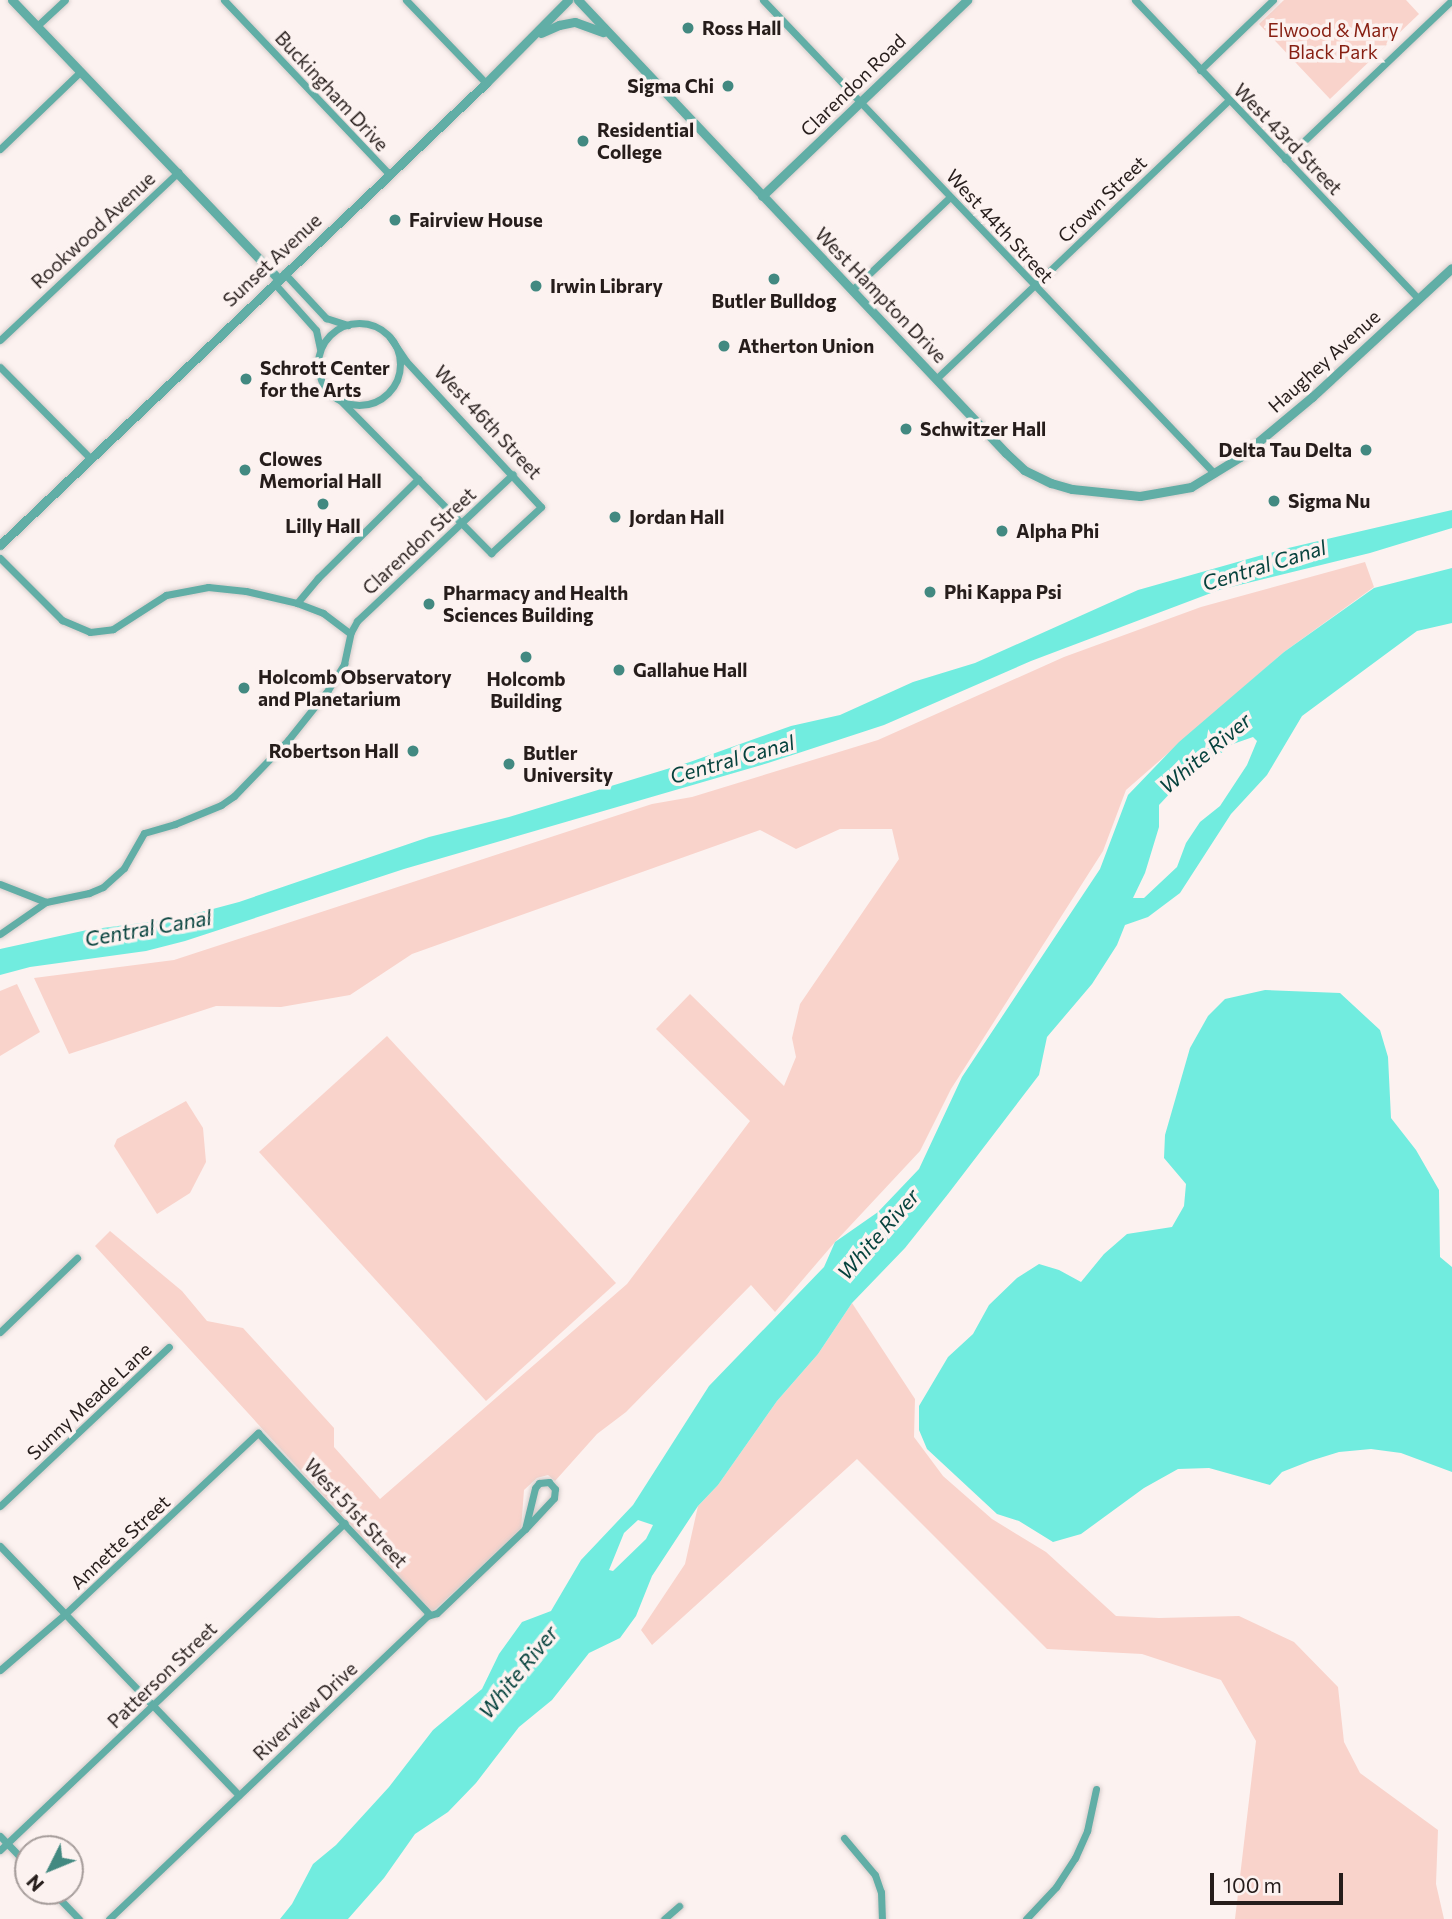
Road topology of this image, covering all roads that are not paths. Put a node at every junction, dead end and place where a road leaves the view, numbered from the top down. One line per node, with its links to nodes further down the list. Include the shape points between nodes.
1 (12, 0): 12 (street, West 46th Street)
2 (65, 0): 12 (street)
3 (224, 0): 23 (street, Buckingham Drive)
4 (406, 0): 17 (street)
5 (568, 0): 13 (street, Sunset Avenue)
6 (578, 0): 14 (street, West Hampton Drive)
7 (764, 0): 19 (street, West 44th Street)
8 (967, 0): 19 (street, Clarendon Road)
9 (1135, 0): 15 (street, West 43rd Street)
10 (1273, 0): 15 (street)
11 (1451, 0): 21 (street)
12 (37, 26): 16 (street, West 46th Street)
13 (536, 35): 14 (street, via 575,22); 17 (street, Sunset Avenue)
14 (612, 37): 24 (street, West Hampton Drive)
15 (1200, 70): 18 (street, West 43rd Street)
16 (80, 72): 20 (street); 22 (street, West 46th Street)
17 (486, 83): 23 (street, Sunset Avenue)
18 (1229, 100): 21 (street, West 43rd Street); 28 (street, Crown Street)
19 (860, 102): 24 (street, Clarendon Road); 25 (street, West 44th Street)
20 (0, 149)
21 (1285, 159): 30 (street, West 43rd Street)
22 (178, 172): 27 (street, West 46th Street); 33 (street, Rookwood Avenue)
23 (389, 174): 27 (street, Sunset Avenue)
24 (762, 196): 29 (street, West Hampton Drive)
25 (950, 197): 28 (street, West 44th Street); 29 (street)
26 (1452, 268): 30 (street, Haughey Avenue)
27 (279, 278): 31 (street, West 46th Street, via 326,318); 34 (street, West 46th Street, via 316,330); 38 (street, Sunset Avenue)
28 (1035, 286): 36 (street, Crown Street); 40 (street, West 44th Street)
29 (852, 290): 36 (street, West Hampton Drive)
30 (1419, 299): 40 (street, Haughey Avenue, via 1312,397)
31 (348, 325): 32 (street, West 46th Street, via 373,326); 34 (street, via 328,338)
32 (390, 337): 37 (street, via 400,359 396,383 388,393 366,404); 39 (street, West 46th Street, via 406,361)
33 (0, 340)
34 (320, 354): 37 (street, West 46th Street, via 323,381)
35 (0, 367): 38 (street)
36 (937, 378): 40 (street, West Hampton Drive, via 1018,465 1051,483 1140,496 1191,487)
37 (341, 401): 41 (street, West 46th Street)
38 (89, 457): 43 (street, Sunset Avenue)
39 (513, 474): 42 (street, Clarendon Street); 42 (street, West 46th Street, via 542,506 496,552 489,552)
40 (1213, 474)
41 (418, 480): 42 (street, West 46th Street); 45 (street)
42 (461, 522): 46 (street, Clarendon Street, via 359,619)
43 (0, 545)
44 (0, 558): 45 (street, via 62,620 90,632 113,629 151,603 187,589 225,587)
45 (297, 603): 46 (street, via 323,613)
46 (350, 634): 48 (street, via 345,660 328,690 231,799 145,833 124,868 103,887)
47 (0, 884): 48 (street)
48 (46, 902): 49 (street)
49 (0, 934)
50 (77, 1258): 51 (street)
51 (0, 1332)
52 (169, 1346): 54 (street, Sunny Meade Lane)
53 (258, 1433): 55 (street, West 51st Street); 58 (street, Annette Street)
54 (0, 1506)
55 (345, 1523): 59 (street, West 51st Street); 61 (street, Patterson Street)
56 (525, 1529): 56 (street, Riverview Drive, via 554,1498 555,1489 549,1482 540,1482 535,1488); 59 (street, Riverview Drive)
57 (0, 1546): 58 (street)
58 (65, 1614): 60 (street, Annette Street); 61 (street)
59 (430, 1615): 63 (street, Riverview Drive)
60 (0, 1670)
61 (153, 1705): 63 (street); 66 (street, Patterson Street)
62 (1096, 1789): 75 (street, via 1087,1831 1075,1858)
63 (239, 1795): 72 (street, Riverview Drive)
64 (0, 1836): 66 (street)
65 (844, 1838): 74 (street, via 875,1875 883,1900)
66 (7, 1843): 67 (street, Patterson Street); 68 (street)
67 (0, 1850)
68 (14, 1851)
69 (66, 1905): 71 (street)
70 (679, 1906): 73 (street)
71 (79, 1919)
72 (109, 1919)
73 (664, 1919)
74 (882, 1919)
75 (1026, 1919)

